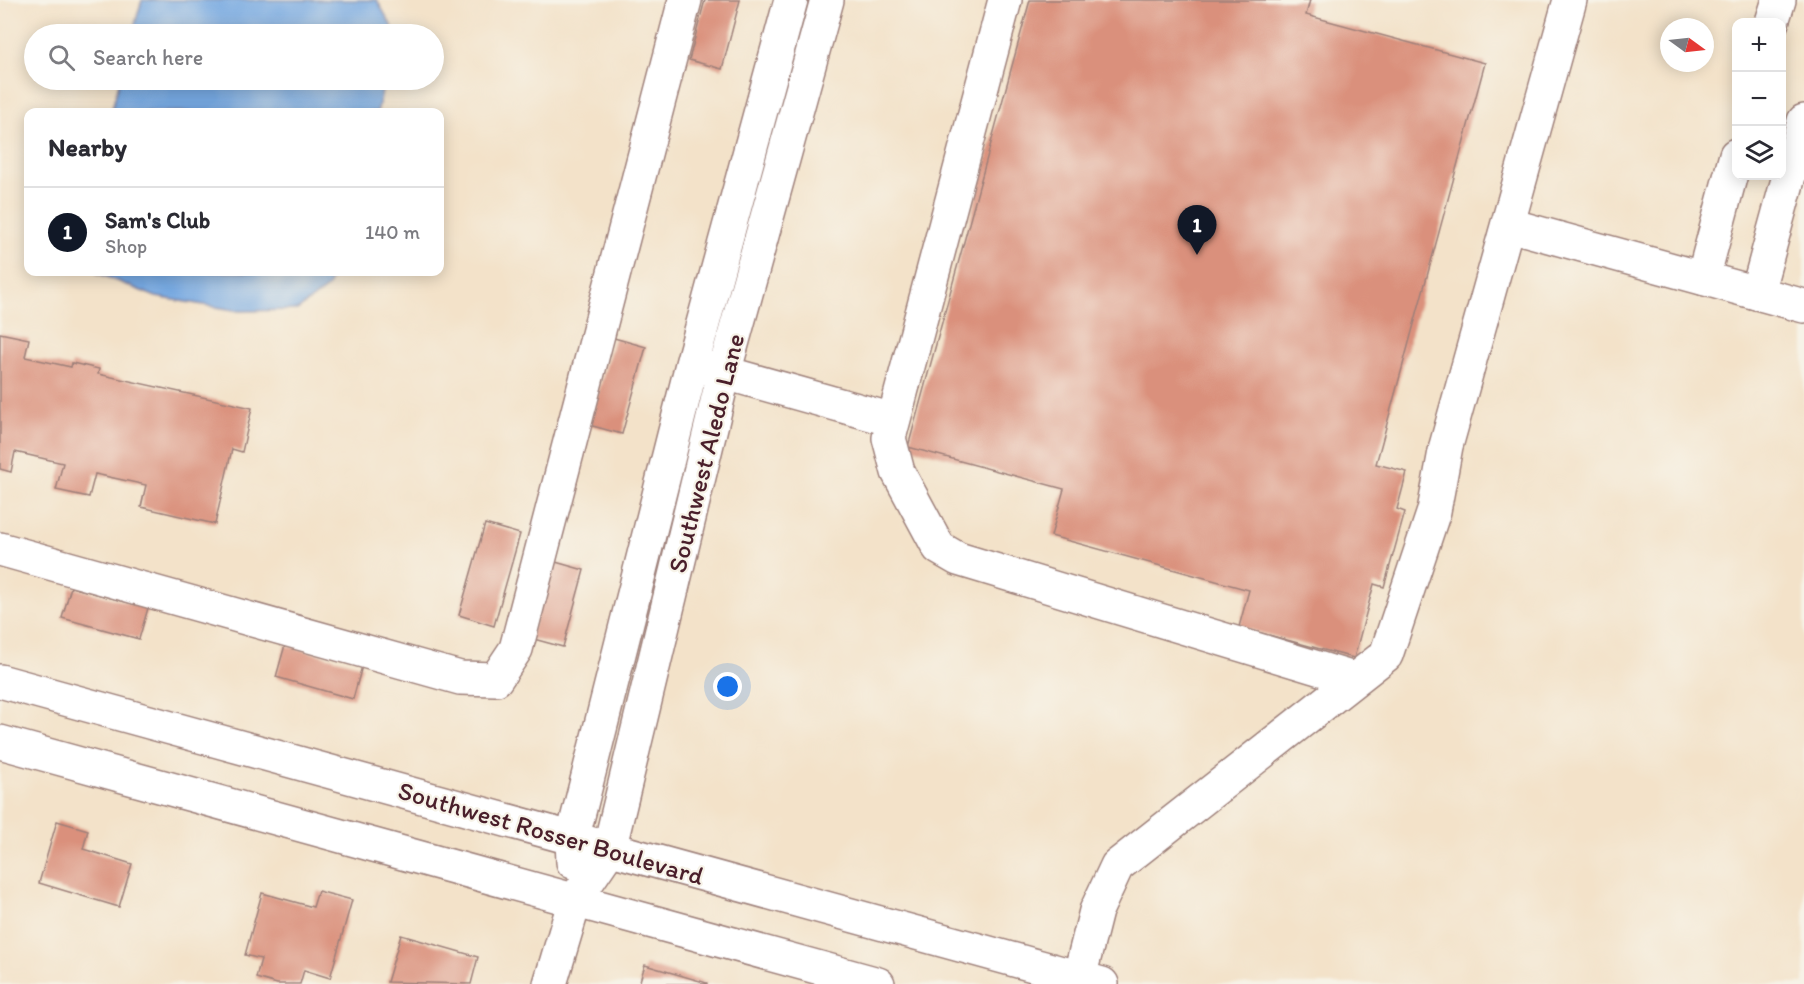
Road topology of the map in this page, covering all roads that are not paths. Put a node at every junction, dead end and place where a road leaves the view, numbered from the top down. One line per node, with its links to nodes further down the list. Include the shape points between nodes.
1 (685, 0): 17 (street, via 516,649 496,680 460,678)
2 (790, 0): 14 (street, Southwest Aledo Lane)
3 (827, 0): 15 (street, Southwest Aledo Lane)
4 (1005, 0): 16 (street)
5 (1570, 0): 10 (street)
6 (1779, 0): 7 (street)
7 (1773, 18)
8 (1804, 121): 12 (street)
9 (1732, 173): 11 (street)
10 (1509, 225): 11 (street); 18 (street, via 1446,446 1434,511 1386,655)
11 (1703, 278): 12 (street)
12 (1757, 293): 13 (street)
13 (1804, 306)
14 (692, 364): 15 (street); 21 (street, Southwest Aledo Lane)
15 (724, 373): 16 (street); 22 (street, Southwest Aledo Lane)
16 (893, 420): 18 (street, via 889,438 897,472 939,548 958,559)
17 (0, 549)
18 (1354, 679): 24 (street, via 1117,866 1096,910)
19 (0, 681): 21 (street, Southwest Rosser Boulevard)
20 (0, 741): 23 (street)
21 (572, 840): 22 (street, Southwest Rosser Boulevard); 23 (street, Southwest Aledo Lane)
22 (609, 850): 23 (street, Southwest Aledo Lane); 24 (street, Southwest Rosser Boulevard)
23 (575, 900): 25 (street, Southwest Aledo Lane); 26 (street)
24 (1091, 981)
25 (550, 984)
26 (878, 984)

